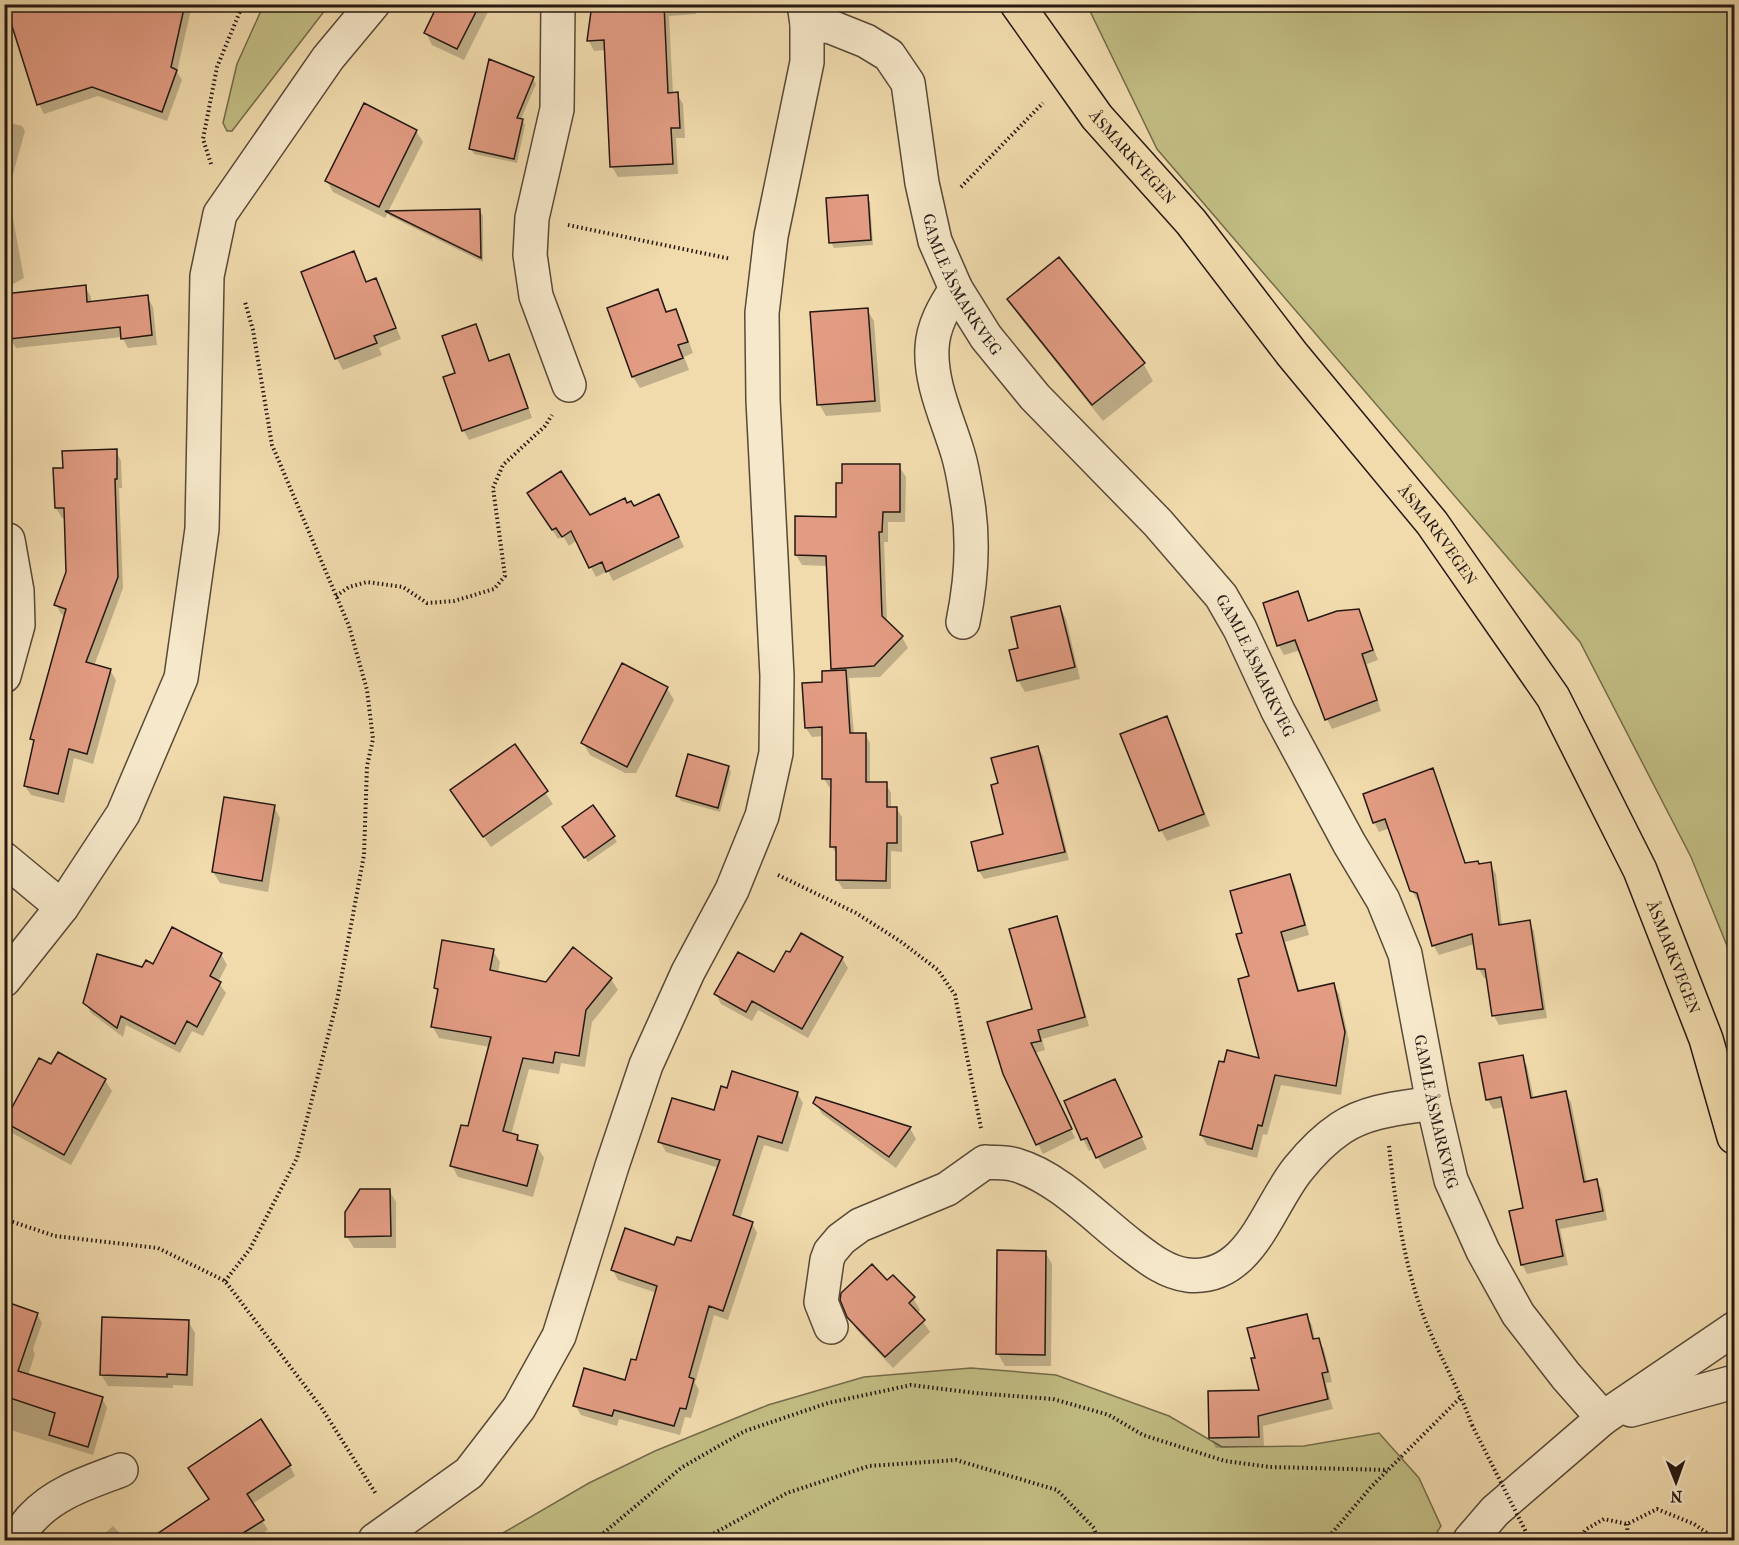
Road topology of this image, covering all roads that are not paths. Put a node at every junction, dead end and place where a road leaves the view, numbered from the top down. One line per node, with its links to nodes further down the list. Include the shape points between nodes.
1 (373, 4): 11 (street, via 328,58 220,214 207,276 202,529 181,678 123,814)
2 (558, 4): 6 (street, via 557,109 532,218 530,255 536,296)
3 (1017, 4): 14 (main road, ÅSMARKVEGEN, via 1097,117 1191,222 1292,354 1432,523 1553,697 1640,870 1706,1039)
4 (805, 14): 5 (street, GAMLE ÅSMARKVEG, via 889,55 908,83 935,242); 20 (street, via 807,62 771,236 762,313 777,676 776,753 762,816 732,890 688,972 646,1065 560,1336 519,1408 469,1473)
5 (956, 289): 8 (street, via 941,311 932,346 934,377 959,456 968,506 971,556); 13 (street, GAMLE ÅSMARKVEG, via 986,337 1035,397 1158,523 1221,596 1278,711 1383,900 1405,954)
6 (569, 385)
7 (8, 540): 9 (street, via 18,625)
8 (963, 622)
9 (4, 676)
10 (4, 859): 11 (street)
11 (62, 907): 12 (street)
12 (4, 980)
13 (1432, 1103): 15 (street, via 1368,1115 1341,1128 1297,1169 1244,1253 1217,1272 1187,1275 1156,1265 1076,1199 1044,1178 1016,1164 978,1167 946,1189 860,1225 841,1239 827,1260 821,1302); 18 (street, GAMLE ÅSMARKVEG, via 1451,1180 1483,1251 1518,1314)
14 (1734, 1137)
15 (831, 1327)
16 (1734, 1329): 18 (street)
17 (1734, 1382): 18 (street)
18 (1603, 1418): 22 (street, via 1495,1511)
19 (121, 1470): 21 (street, via 45,1504)
20 (378, 1539)
21 (17, 1540)
22 (1470, 1540)

